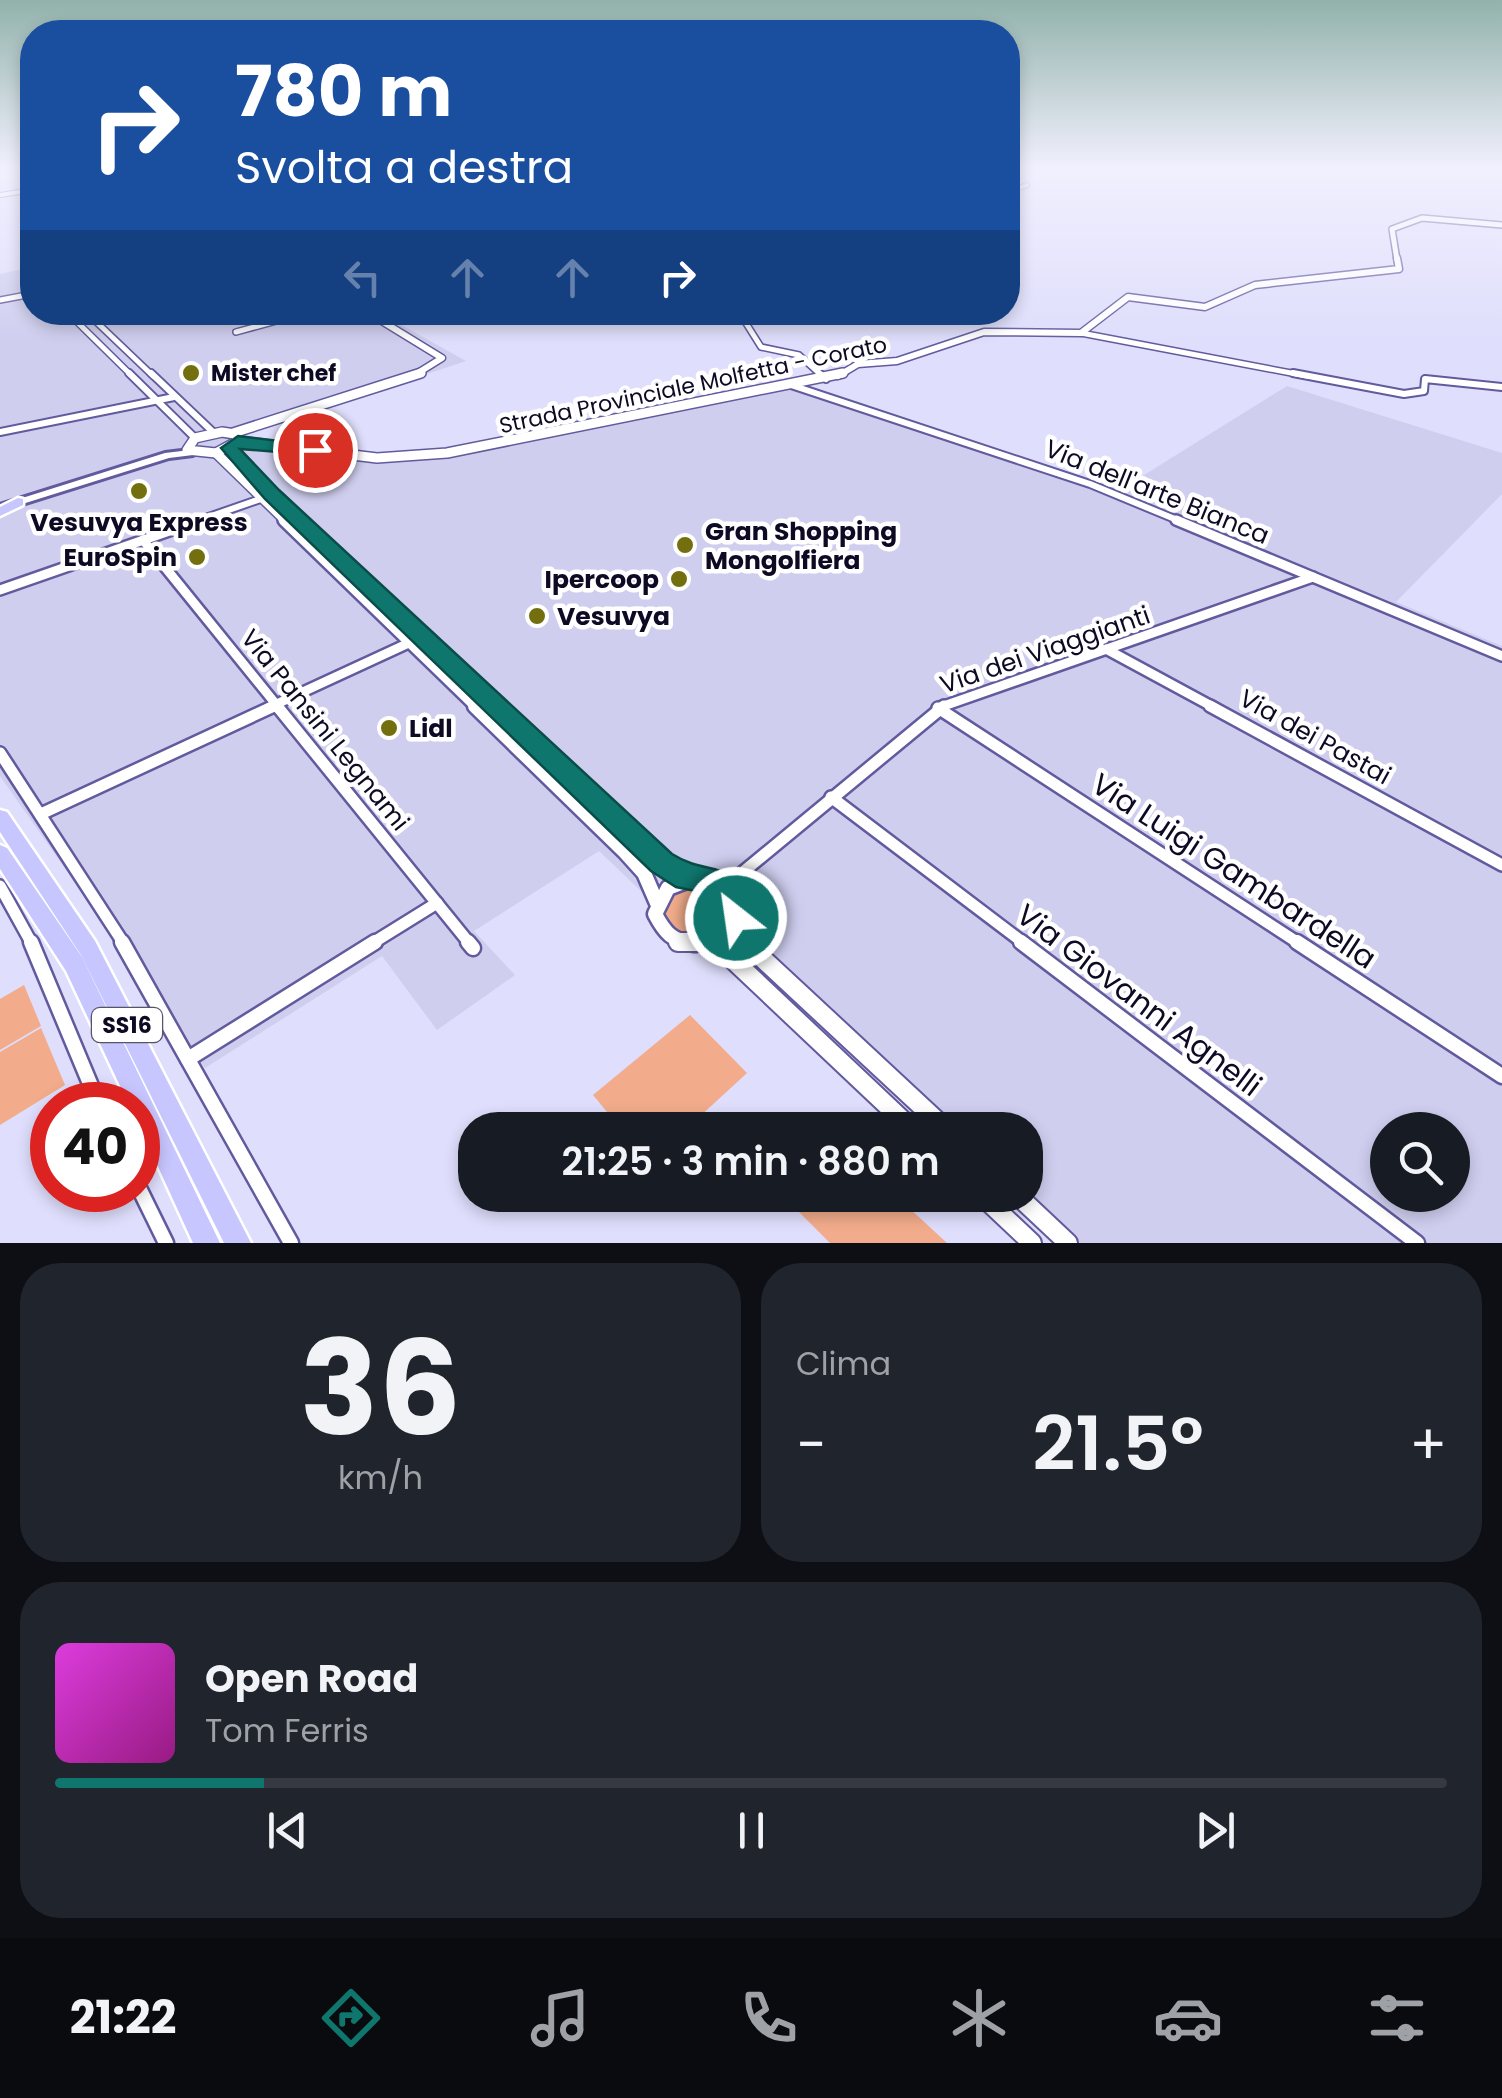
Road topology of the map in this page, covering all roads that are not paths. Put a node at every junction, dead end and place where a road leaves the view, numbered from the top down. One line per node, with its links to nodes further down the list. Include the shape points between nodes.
1 (1399, 226): 8 (street, via 1392,229 1399,268 1255,285 1204,307 1128,298)
2 (81, 325): 13 (street)
3 (99, 325): 12 (street)
4 (261, 325): 7 (street)
5 (391, 325): 16 (street, via 442,358 421,374)
6 (747, 325): 9 (street, via 759,345 802,357)
7 (236, 332)
8 (1081, 333): 9 (street, Strada Provinciale Molfetta - Corato, via 994,331); 11 (street, via 1404,394 1424,392 1424,379 1440,378)
9 (826, 378): 10 (street, Strada Provinciale Molfetta - Corato)
10 (791, 384): 16 (street, Strada Provinciale Molfetta - Corato, via 447,453 377,458); 24 (street, Via dell'arte Bianca, via 1090,484)
11 (1502, 388)
12 (172, 395): 13 (street); 15 (street)
13 (155, 398): 14 (street); 17 (street)
14 (0, 429)
15 (213, 432): 16 (street, Strada Provinciale Molfetta - Corato); 17 (street)
16 (234, 441): 18 (street); 20 (street)
17 (191, 445): 18 (street); 19 (main road)
18 (216, 453): 20 (street)
19 (167, 454): 21 (main road); 22 (main road)
20 (267, 496): 23 (street); 26 (street); 37 (street, via 640,843)
21 (18, 502): 22 (highway)
22 (0, 508)
23 (143, 540): 25 (street); 29 (street, Via Pansini Legnami)
24 (1313, 576): 27 (street, Via dei Viaggianti); 28 (street, Via dell'arte Bianca)
25 (0, 590)
26 (411, 642): 29 (street); 41 (street, via 625,852)
27 (1106, 649): 30 (street, Via dei Viaggianti); 36 (street, Via dei Pastai)
28 (1502, 656)
29 (276, 704): 33 (street); 40 (street, Via Pansini Legnami)
30 (938, 708): 32 (street, Via dei Viaggianti); 46 (street, Via Luigi Gambardella)
31 (0, 753): 33 (street)
32 (831, 796): 39 (street, Via dei Viaggianti); 59 (street, Via Giovanni Agnelli)
33 (43, 813): 45 (street)
34 (0, 817): 55 (highway, SS16, via 88,948)
35 (0, 853): 54 (highway, SS16, via 74,964)
36 (1502, 865)
37 (686, 878): 39 (street); 41 (street)
38 (0, 886): 47 (street, via 44,966)
39 (726, 886): 42 (street, via 738,906)
40 (437, 903): 44 (street, Via Pansini Legnami); 45 (street)
41 (657, 903): 43 (street, via 658,925 675,941)
42 (736, 918): 43 (street); 49 (street, via 762,958)
43 (714, 942): 48 (street)
44 (473, 948)
45 (188, 1059): 56 (street)
46 (1502, 1076)
47 (89, 1082)
48 (895, 1112)
49 (928, 1112)
50 (151, 1212): 53 (street)
51 (1000, 1212): 57 (street)
52 (1035, 1212): 58 (street)
53 (166, 1243)
54 (207, 1243)
55 (238, 1243)
56 (290, 1243)
57 (1032, 1243)
58 (1068, 1243)
59 (1417, 1243)

